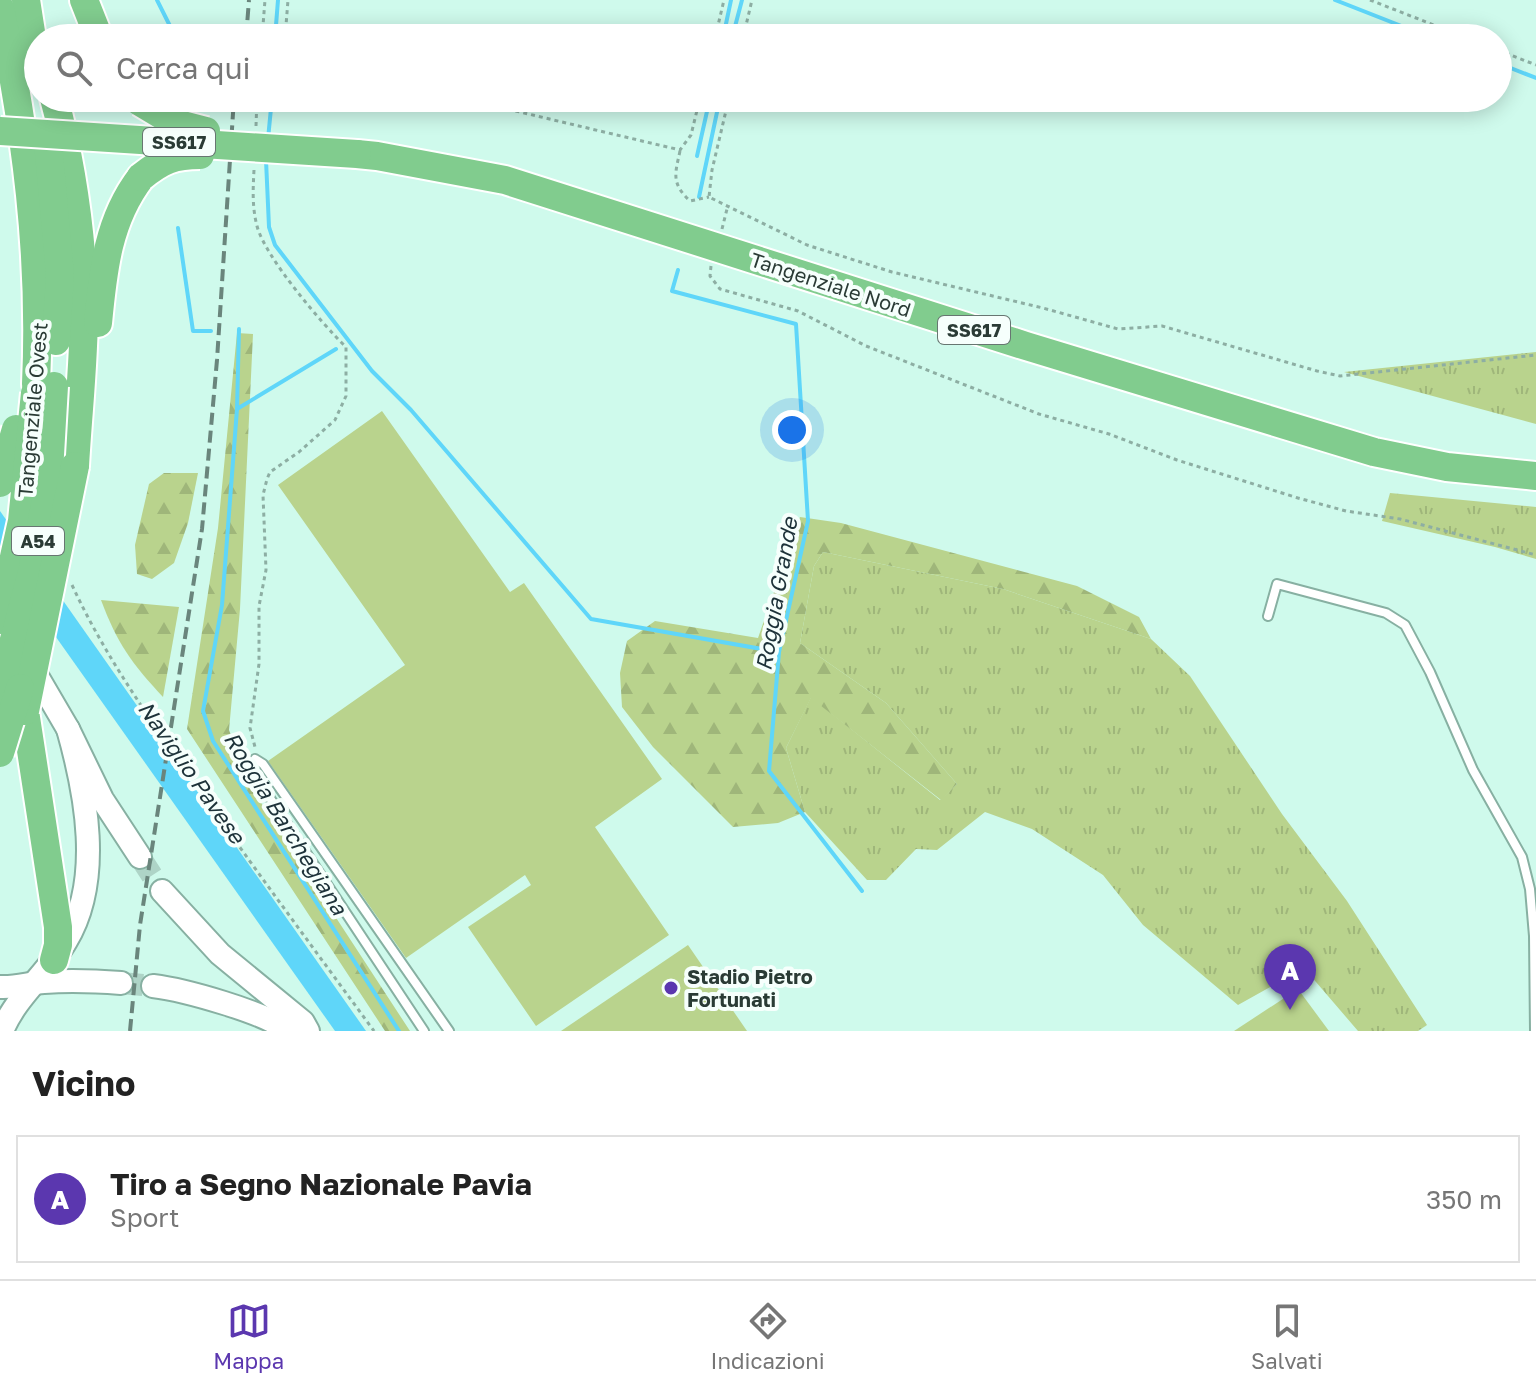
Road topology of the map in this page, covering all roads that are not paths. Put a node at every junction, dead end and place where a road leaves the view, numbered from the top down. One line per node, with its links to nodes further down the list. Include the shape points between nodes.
1 (26, 0): 5 (highway); 6 (highway)
2 (84, 0): 7 (highway)
3 (0, 8): 8 (highway, Tangenziale Ovest / A54)
4 (0, 20): 8 (highway)
5 (30, 24)
6 (33, 24)
7 (93, 24)
8 (8, 48): 14 (highway, Tangenziale Ovest / A54, via 34,215)
9 (43, 112): 15 (highway, Tangenziale Ovest / A54, via 60,275)
10 (57, 112): 16 (highway, via 79,213 83,287)
11 (157, 112): 13 (highway, bridge, via 203,131)
12 (0, 131): 13 (highway, SS617, bridge)
13 (367, 155): 16 (highway, bridge, via 177,155 141,177 124,199 106,256 91,398); 17 (highway, Tangenziale Nord / SS617, via 505,180 1374,452 1447,467)
14 (36, 269): 15 (highway, Tangenziale Ovest / A54); 18 (highway, bridge, via 16,429)
15 (45, 385): 20 (highway, Tangenziale Ovest / A54, bridge); 22 (highway, Tangenziale Ovest / A54, bridge, via 48,489)
16 (75, 466): 21 (highway, bridge)
17 (1536, 476)
18 (0, 483)
19 (1268, 616): 39 (lane, via 1277,584 1386,613 1405,625 1473,770 1522,857 1534,936)
20 (0, 619): 23 (street)
21 (44, 625): 24 (highway, bridge); 27 (highway, bridge, via 25,711 58,927)
22 (0, 692)
23 (68, 729): 25 (street, via 102,799); 27 (street, via 87,820 86,867 76,921)
24 (0, 753)
25 (140, 857)
26 (162, 891): 30 (street, via 220,954)
27 (54, 960): 28 (street)
28 (31, 983): 29 (street); 32 (street); 34 (street)
29 (121, 983)
30 (259, 985): 33 (lane); 36 (street)
31 (153, 986): 33 (street)
32 (0, 987)
33 (248, 1013): 35 (street)
34 (2, 1031)
35 (289, 1031)
36 (308, 1031)
37 (424, 1031): 38 (lane, via 250,768 255,759)
38 (449, 1031)
39 (1535, 1031)

